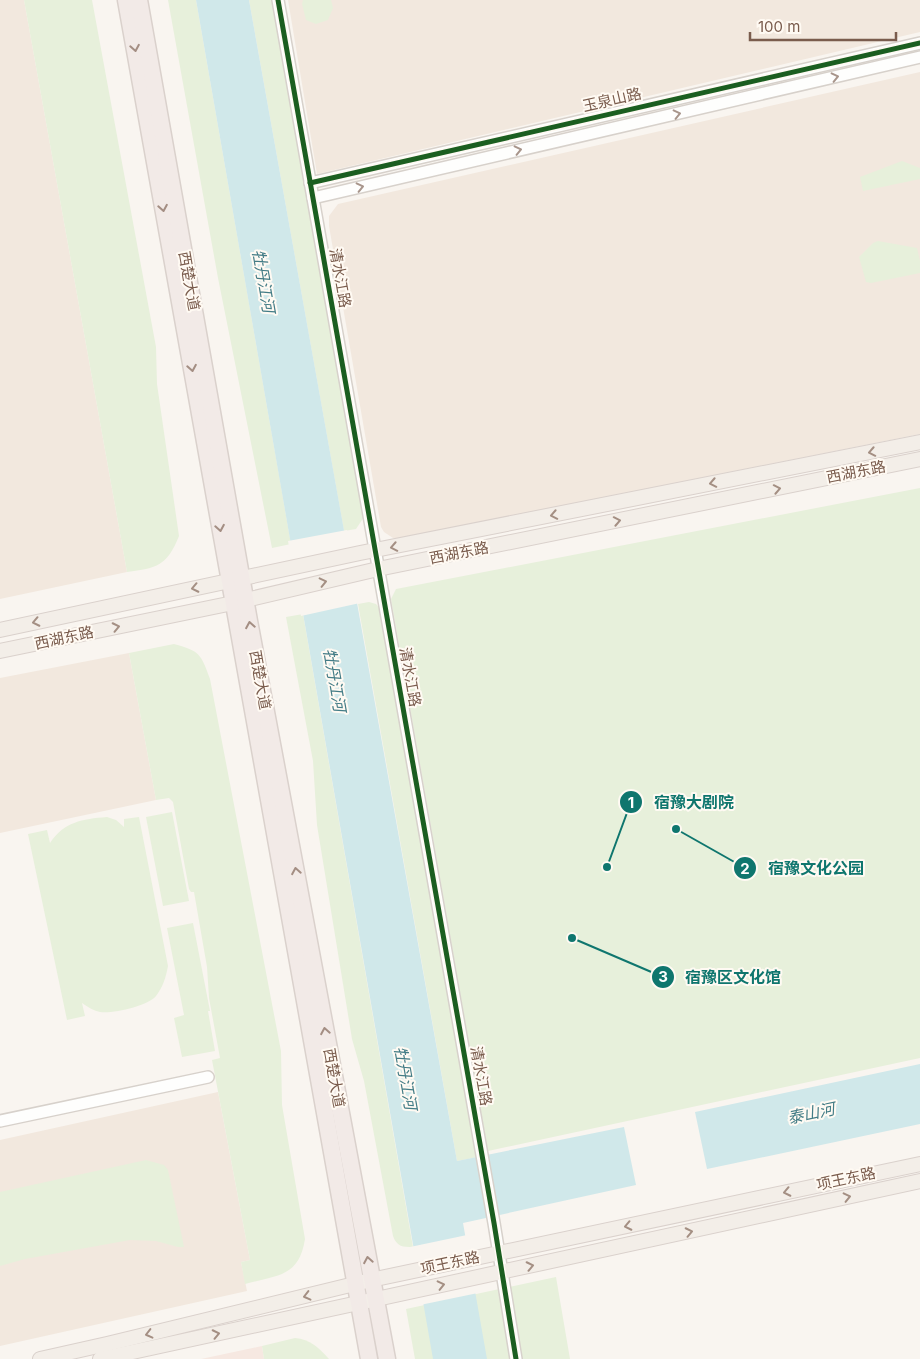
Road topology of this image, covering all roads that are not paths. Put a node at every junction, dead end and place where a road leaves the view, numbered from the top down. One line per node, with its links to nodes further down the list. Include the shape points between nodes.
1 (126, 0): 12 (highway, 西楚大道, one-way to 12)
2 (139, 0): 12 (highway, 西楚大道)
3 (278, 0): 6 (street, 清水江路)
4 (920, 42): 6 (street, 玉泉山路)
5 (920, 57): 7 (street, 玉泉山路, one-way to 5)
6 (310, 183): 7 (street, 清水江路)
7 (313, 198): 10 (street, 清水江路)
8 (920, 442): 10 (main road, 西湖东路, one-way to 10)
9 (920, 460): 11 (main road, 西湖东路, one-way to 9)
10 (375, 551): 11 (street, 清水江路); 12 (main road, 西湖东路)
11 (378, 569): 13 (main road, 西湖东路, one-way to 11); 20 (street, 清水江路)
12 (236, 579): 13 (highway, 西楚大道); 14 (main road, 西湖东路, one-way to 14)
13 (239, 602): 15 (main road, 西湖东路, one-way to 13); 22 (highway, 西楚大道, one-way to 13); 23 (highway, 西楚大道)
14 (0, 630)
15 (0, 651)
16 (208, 1077): 17 (street)
17 (0, 1121)
18 (920, 1164): 20 (main road, 项王东路, one-way to 20)
19 (920, 1181): 21 (main road, 项王东路, one-way to 19)
20 (499, 1253): 21 (street, 清水江路); 22 (main road, 项王东路)
21 (502, 1272): 24 (main road, 项王东路, one-way to 21); 30 (street, 清水江路)
22 (372, 1280): 23 (main road, 项王东路); 24 (highway, 西楚大道)
23 (355, 1284): 25 (highway, 西楚大道); 26 (main road, 项王东路, one-way to 26)
24 (376, 1300): 25 (main road, 项王东路); 29 (highway, 西楚大道)
25 (359, 1302): 27 (main road, 项王东路, one-way to 25); 28 (highway, 西楚大道)
26 (40, 1359)
27 (100, 1359)
28 (369, 1359)
29 (387, 1359)
30 (516, 1359)

